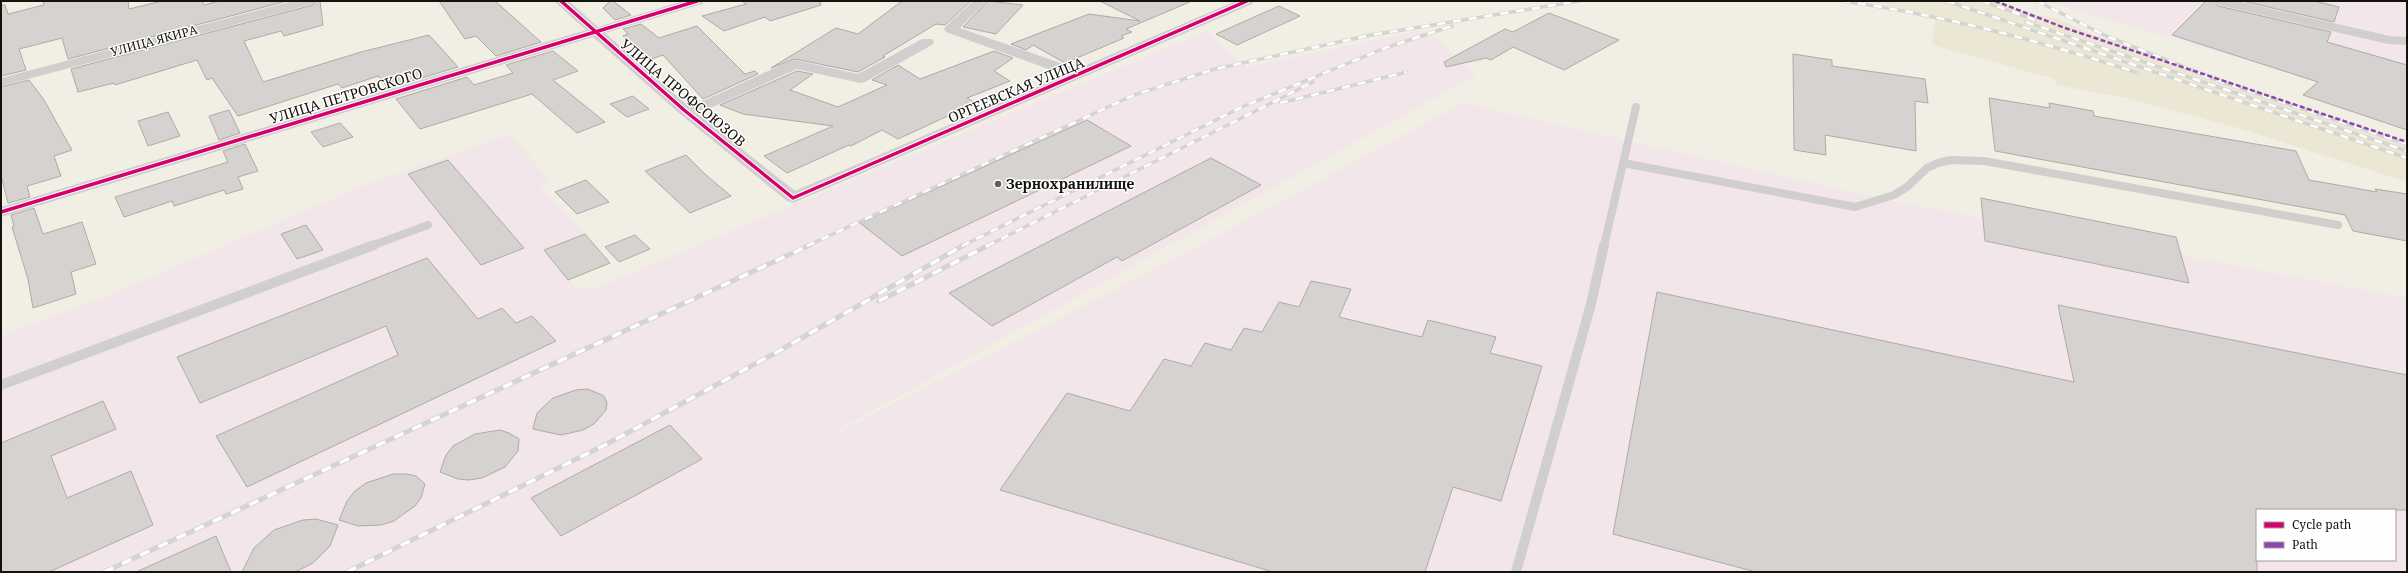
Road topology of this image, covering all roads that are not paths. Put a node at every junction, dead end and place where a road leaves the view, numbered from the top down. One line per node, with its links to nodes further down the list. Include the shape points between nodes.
1 (308, 1): 11 (street, УЛИЦА ЯКИРА)
2 (561, 1): 7 (street, УЛИЦА ПРОФСОЮЗОВ)
3 (697, 1): 7 (street, УЛИЦА ПЕТРОВСКОГО)
4 (980, 1): 10 (street, via 951,29)
5 (1247, 1): 10 (street, ОРГЕЕВСКАЯ УЛИЦА)
6 (2219, 1): 8 (lane, via 2389,40)
7 (594, 32): 13 (street, УЛИЦА ПРОФСОЮЗОВ); 16 (street, УЛИЦА ПЕТРОВСКОГО)
8 (2407, 41)
9 (927, 42): 13 (street, via 860,79 795,64 710,103)
10 (1079, 75): 15 (street, ОРГЕЕВСКАЯ УЛИЦА)
11 (1, 82)
12 (1636, 107): 14 (lane)
13 (684, 110): 15 (street, УЛИЦА ПРОФСОЮЗОВ)
14 (1623, 163): 18 (lane, via 1855,208 1887,200 1913,182 1932,164 1943,161 1984,161); 20 (lane, via 1591,304)
15 (793, 198)
16 (1, 212)
17 (428, 225): 19 (lane)
18 (2338, 225)
19 (1, 385)
20 (1516, 572)

